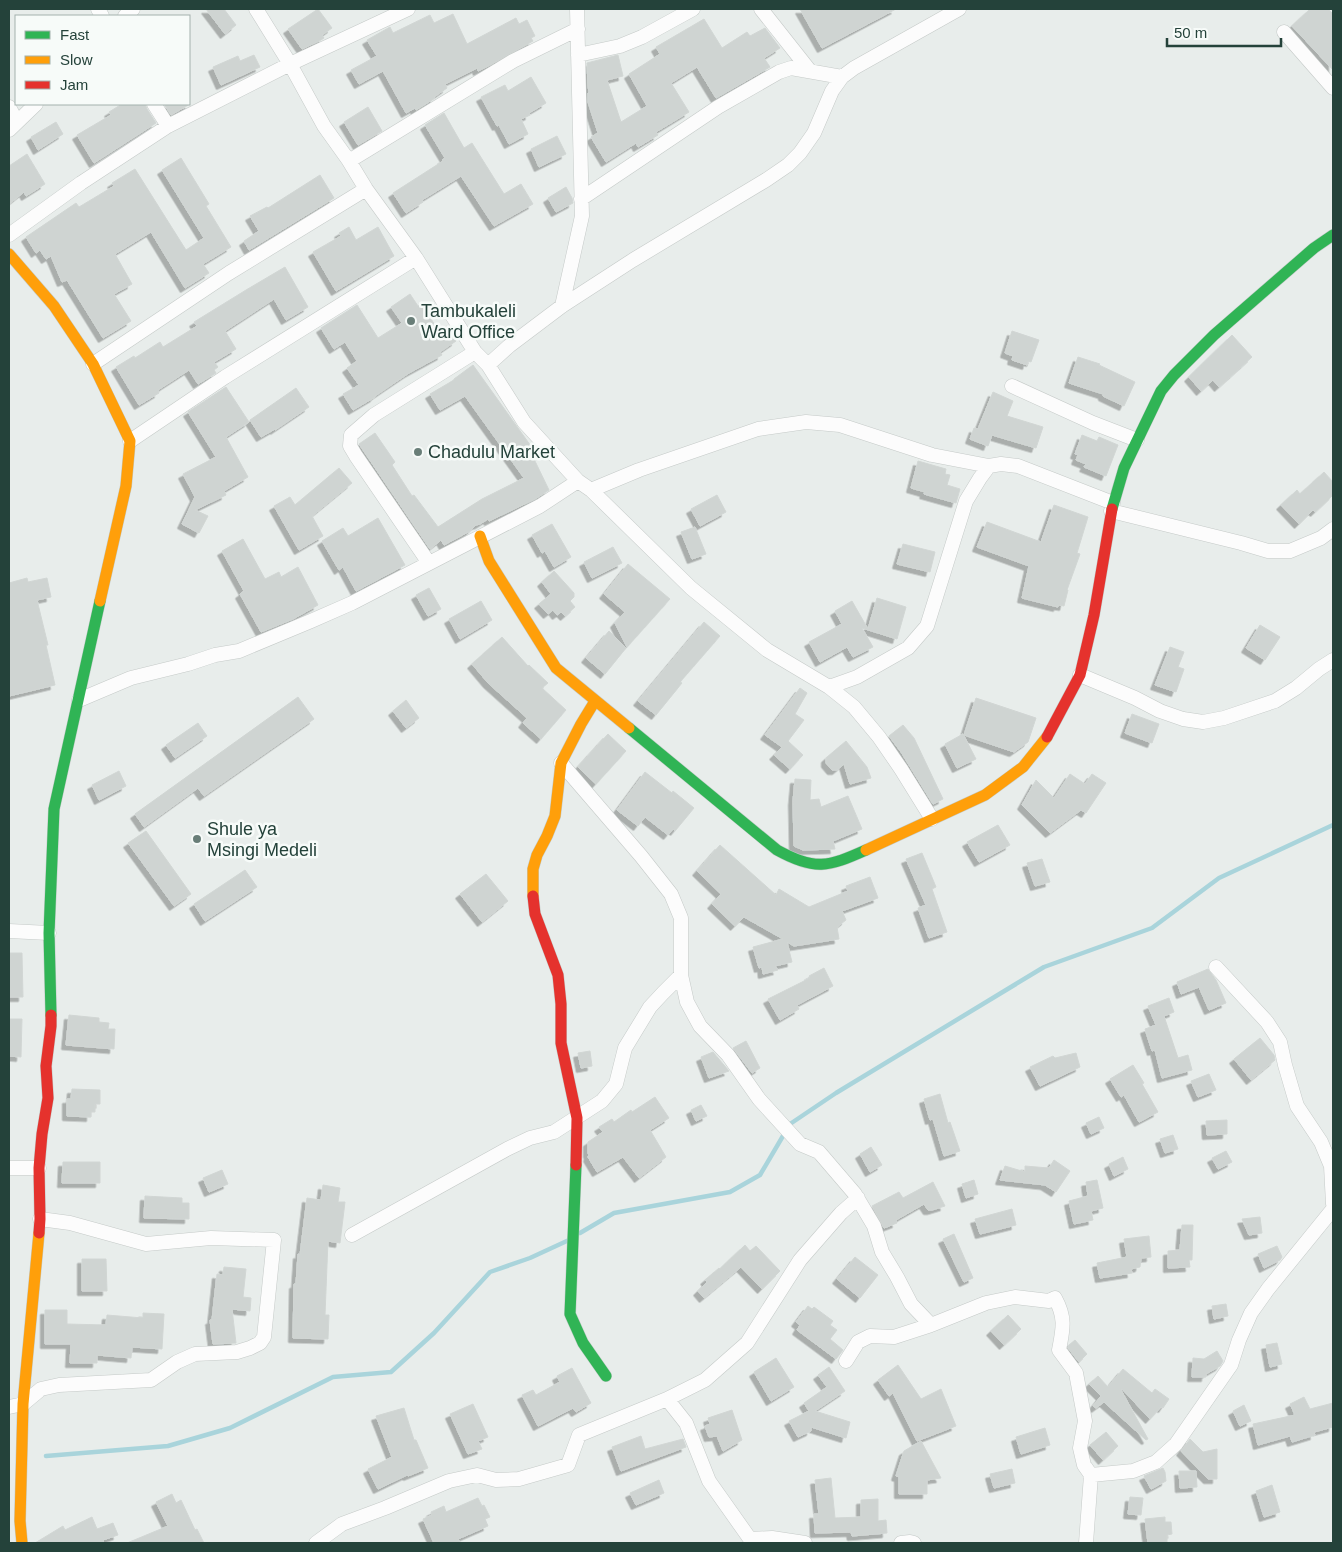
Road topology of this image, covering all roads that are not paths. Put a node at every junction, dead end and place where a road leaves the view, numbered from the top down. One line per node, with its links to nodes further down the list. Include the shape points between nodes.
1 (256, 9): 10 (street)
2 (408, 9): 10 (street)
3 (577, 9): 7 (street)
4 (693, 9): 9 (street, via 642,38)
5 (761, 9): 11 (street)
6 (959, 9): 12 (street)
7 (578, 29): 9 (street); 19 (street, via 513,61)
8 (1284, 32): 13 (street)
9 (578, 55): 21 (street)
10 (290, 64): 18 (street); 19 (street, via 324,126)
11 (810, 71): 12 (street); 21 (street, via 791,68 779,72 718,107)
12 (842, 77): 26 (street, via 832,91 814,133 788,165)
13 (1333, 88)
14 (35, 105): 17 (street)
15 (155, 105): 18 (street)
16 (9, 108): 17 (street)
17 (13, 126)
18 (168, 126): 22 (street)
19 (349, 161): 20 (street)
20 (366, 189): 25 (street); 28 (street, via 229,273)
21 (582, 199): 26 (street, via 582,216)
22 (9, 235)
23 (1333, 235): 31 (street, via 1277,279 1174,375 1161,390)
24 (9, 254): 28 (street, via 54,306)
25 (416, 258): 27 (street); 32 (street, via 224,377)
26 (562, 306): 29 (street)
27 (475, 352): 29 (street); 39 (street, via 374,415 351,435 350,446 356,456)
28 (94, 364): 32 (street)
29 (488, 365): 34 (street, via 524,422)
30 (1012, 386): 31 (street)
31 (1137, 440): 36 (street)
32 (130, 441): 43 (street, via 126,486)
33 (989, 466): 35 (street, via 932,455 840,425 806,422 758,429); 36 (street, via 1018,466); 42 (street, via 966,501 927,626 908,648 857,677)
34 (578, 481): 35 (street); 38 (street, via 540,506)
35 (591, 490): 42 (street, via 690,588 767,650)
36 (1112, 507): 37 (street, via 1268,551 1290,551 1321,538); 41 (street, via 1094,615)
37 (1333, 529)
38 (480, 536): 39 (street); 44 (street, via 489,561 556,668)
39 (429, 562): 43 (street, via 352,603 239,651 131,678)
40 (1333, 660): 41 (street, via 1275,700 1203,722 1183,720)
41 (1080, 675): 46 (street, via 1046,738 1023,767 985,795)
42 (829, 687): 46 (street, via 854,707 879,737)
43 (80, 700): 48 (street, via 54,809)
44 (595, 701): 45 (street); 46 (street, via 777,850 800,863 839,862)
45 (562, 762): 50 (street, via 671,894 681,918); 51 (street, via 555,816 533,869 533,896 535,914 558,975 561,1043)
46 (932, 819)
47 (9, 931): 48 (street)
48 (49, 934): 53 (street, via 51,1026 46,1066 48,1098)
49 (1216, 967): 55 (street, via 1267,1022 1280,1042 1297,1106 1321,1142 1331,1166)
50 (682, 975): 51 (street, via 650,1008 625,1048 616,1084 602,1101); 54 (street, via 687,1002 700,1026 728,1055 759,1099 795,1139 819,1152)
51 (577, 1118): 58 (street, via 554,1132 530,1138 500,1152); 61 (street, via 570,1314 583,1343)
52 (9, 1168): 53 (street)
53 (39, 1168): 57 (street)
54 (858, 1198): 59 (street, via 874,1226 882,1252 911,1304); 62 (street, via 800,1260 747,1342 704,1380)
55 (1333, 1204)
56 (1333, 1209): 64 (street, via 1251,1313 1231,1365 1176,1444 1156,1462 1133,1471)
57 (40, 1219): 63 (street); 63 (street, via 146,1244 212,1238 274,1240 264,1337 260,1343 237,1352 195,1354 151,1380 59,1385 41,1389)
58 (352, 1235)
59 (932, 1325): 60 (street, via 894,1337 870,1336 858,1342); 64 (street, via 986,1303 1015,1297 1049,1301 1056,1298 1062,1310 1059,1350 1076,1373 1085,1421 1080,1448 1084,1465)
60 (846, 1361)
61 (606, 1376)
62 (667, 1399): 66 (street, via 579,1436 568,1465 519,1479 496,1480 477,1476 449,1481 342,1524); 67 (street, via 686,1423 709,1481 750,1539 772,1538)
63 (16, 1406): 65 (street)
64 (1092, 1474): 70 (street)
65 (22, 1543)
66 (316, 1543)
67 (805, 1543)
68 (901, 1543): 69 (street)
69 (914, 1543)
70 (1086, 1543)

